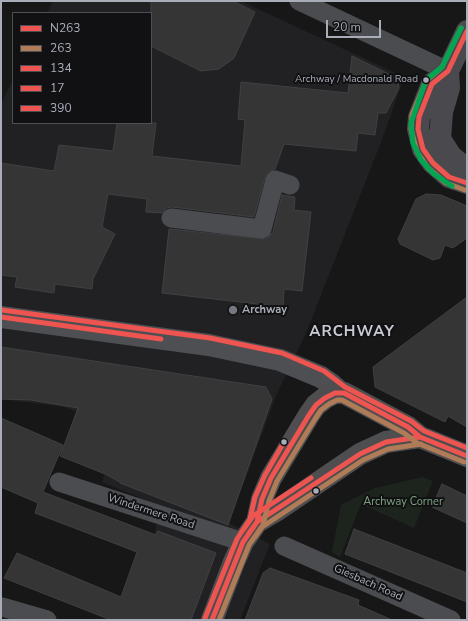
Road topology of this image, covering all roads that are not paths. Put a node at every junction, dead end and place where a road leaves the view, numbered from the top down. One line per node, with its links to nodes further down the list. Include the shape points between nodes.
1 (299, 1): 3 (street)
2 (467, 31): 3 (main road)
3 (448, 71): 4 (main road, via 449,88 442,112 440,139 447,152); 5 (main road, via 435,80 426,96 418,123 420,141 427,156 439,169 449,177)
4 (467, 169)
5 (467, 183)
6 (290, 185): 7 (street, via 275,180 262,229)
7 (171, 218)
8 (1, 317): 9 (main road, via 209,345 280,360 320,377)
9 (341, 393): 10 (highway, via 408,427); 13 (highway, via 330,395 316,405 301,426 271,478 262,499)
10 (420, 437): 11 (highway); 13 (highway, via 386,442 360,454)
11 (467, 456)
12 (59, 482): 14 (street, Windermere Road)
13 (257, 522): 14 (highway)
14 (243, 542): 18 (highway)
15 (284, 546): 19 (street, Giesbach Road)
16 (2, 607): 17 (street)
17 (47, 620)
18 (212, 620)
19 (451, 620)

